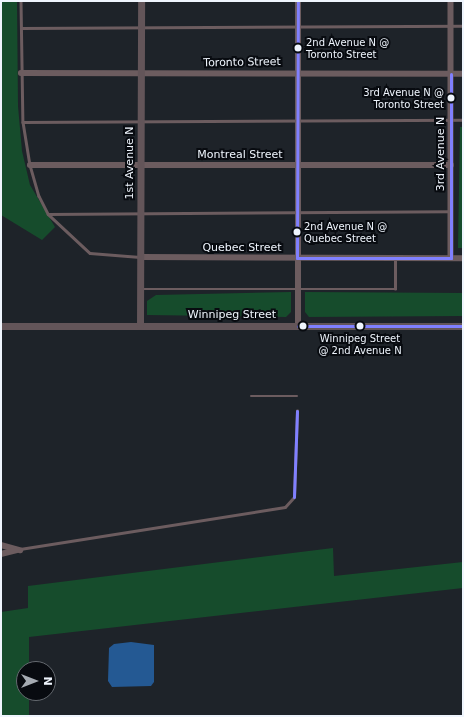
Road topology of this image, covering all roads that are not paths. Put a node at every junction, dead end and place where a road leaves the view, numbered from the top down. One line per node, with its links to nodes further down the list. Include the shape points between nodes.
1 (21, 1): 7 (lane)
2 (141, 1): 8 (main road, 1st Avenue N)
3 (298, 1): 9 (street)
4 (451, 1): 5 (street, 3rd Avenue N)
5 (451, 26): 6 (lane); 9 (lane); 13 (street, 3rd Avenue N)
6 (463, 26)
7 (21, 28): 8 (lane); 10 (lane)
8 (141, 28): 9 (lane); 12 (main road, 1st Avenue N)
9 (298, 28): 11 (street)
10 (21, 73): 12 (street, Toronto Street); 18 (lane)
11 (298, 73): 12 (street, Toronto Street); 13 (street, Toronto Street); 17 (street)
12 (141, 74): 19 (main road, 1st Avenue N)
13 (451, 74): 14 (street, Toronto Street); 15 (street, 3rd Avenue N)
14 (463, 74)
15 (451, 120): 16 (lane); 17 (lane); 23 (street, 3rd Avenue N)
16 (463, 120)
17 (298, 121): 19 (lane); 22 (street)
18 (23, 122): 19 (lane); 20 (lane)
19 (141, 122): 21 (main road, 1st Avenue N)
20 (30, 165): 21 (street, Montreal Street); 27 (lane, via 38,196)
21 (141, 165): 22 (street, Montreal Street); 25 (main road, 1st Avenue N)
22 (298, 165): 23 (street, Montreal Street); 26 (street)
23 (451, 165): 24 (street, 3rd Avenue N)
24 (451, 211): 26 (lane); 31 (street, 3rd Avenue N)
25 (141, 212): 26 (lane); 27 (lane); 28 (main road, 1st Avenue N)
26 (297, 212): 29 (street)
27 (48, 214): 28 (lane, via 90,254)
28 (141, 257): 29 (street, Quebec Street); 33 (main road, 1st Avenue N)
29 (297, 258): 30 (street, Quebec Street); 34 (street)
30 (395, 258): 31 (street, Quebec Street); 34 (lane, via 395,289)
31 (451, 258): 32 (street, Quebec Street)
32 (463, 258)
33 (141, 289): 34 (lane); 36 (main road, 1st Avenue N)
34 (297, 289): 37 (street)
35 (1, 326): 36 (main road, Winnipeg Street)
36 (140, 326): 37 (main road, Winnipeg Street)
37 (298, 326): 38 (main road, Winnipeg Street)
38 (463, 326)
39 (251, 396): 40 (lane)
40 (297, 396)
41 (297, 411): 43 (lane, via 294,497 285,507)
42 (1, 546): 43 (street)
43 (20, 550): 44 (street)
44 (1, 554)

